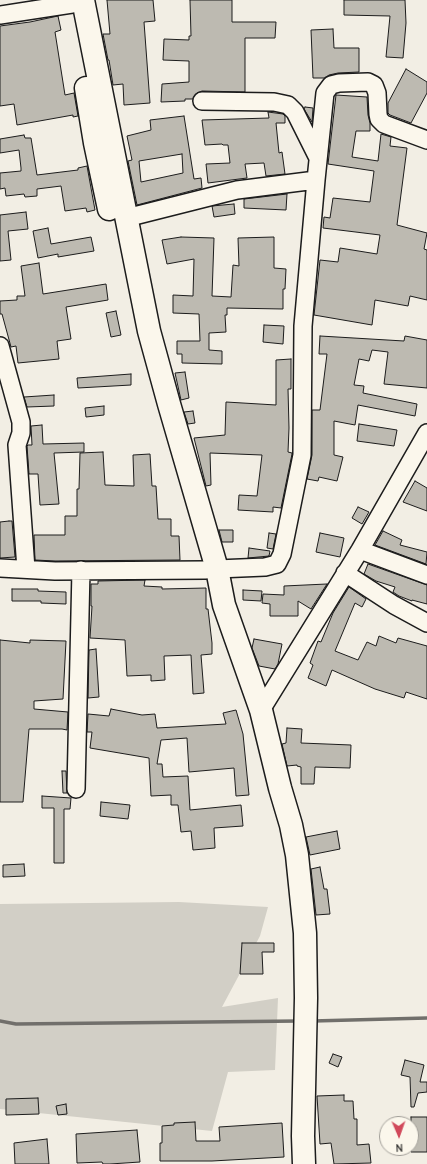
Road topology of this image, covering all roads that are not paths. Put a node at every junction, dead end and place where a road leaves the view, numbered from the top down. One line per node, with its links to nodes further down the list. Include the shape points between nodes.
1 (76, 1): 2 (street); 7 (main road); 14 (main road, via 95,143 127,286 164,428)
2 (0, 15)
3 (202, 101): 5 (street, via 274,102 288,105 295,112)
4 (427, 140): 5 (street, via 384,124 378,114 374,85 368,82 339,83 331,85 325,93)
5 (318, 158): 6 (street)
6 (316, 180): 7 (street, via 237,190); 14 (street, via 303,326 302,455 282,554 277,564 265,567)
7 (126, 218): 14 (main road, via 149,331)
8 (0, 346): 12 (street, via 21,422 22,433 17,445)
9 (427, 433): 10 (street)
10 (360, 550): 15 (street); 16 (street)
11 (0, 568): 12 (street)
12 (26, 569): 13 (street)
13 (81, 570): 14 (street); 19 (street)
14 (212, 570): 18 (main road); 20 (main road, via 283,850 289,882)
15 (345, 573): 17 (street); 18 (street)
16 (427, 575)
17 (427, 623)
18 (261, 710): 20 (main road, via 297,855 305,933)
19 (76, 789)
20 (300, 998): 21 (main road)
21 (299, 1049): 22 (main road); 23 (main road)
22 (293, 1164)
23 (304, 1164)

